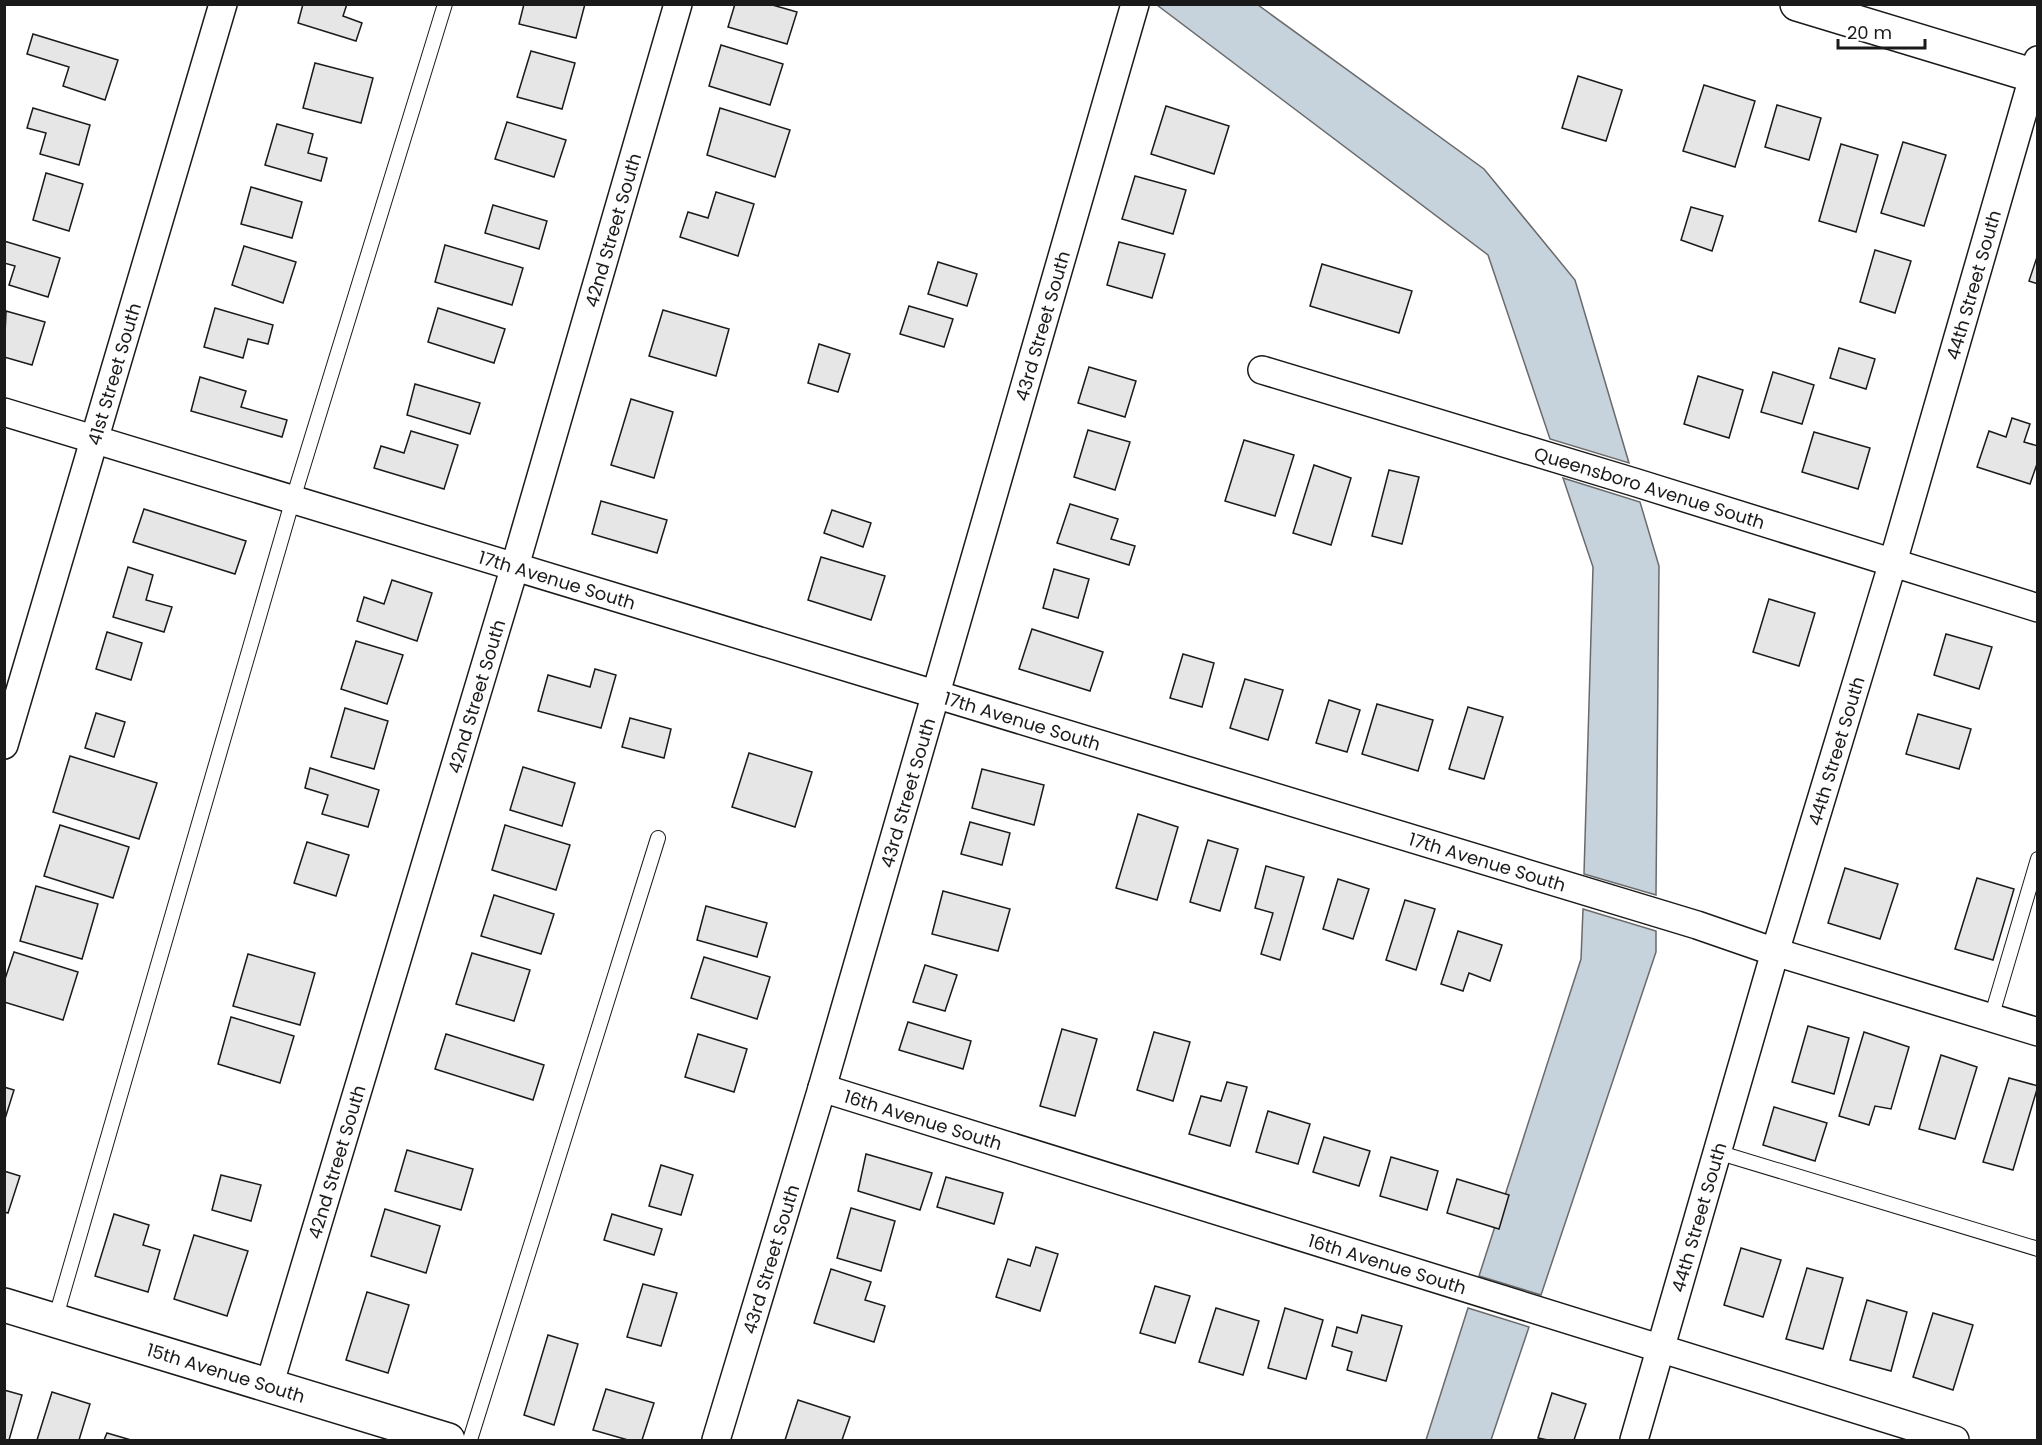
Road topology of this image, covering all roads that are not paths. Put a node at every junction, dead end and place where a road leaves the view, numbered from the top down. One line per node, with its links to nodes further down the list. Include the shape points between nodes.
1 (223, 4): 9 (street, 41st Street South)
2 (445, 4): 10 (lane)
3 (678, 4): 12 (street, 42nd Street South)
4 (1135, 4): 14 (street, 43rd Street South)
5 (1814, 7): 6 (street)
6 (2036, 71): 11 (street, 44th Street South)
7 (1262, 370): 11 (street, Queensboro Avenue South)
8 (4, 412): 9 (street, 17th Avenue South)
9 (96, 440): 10 (street, 17th Avenue South); 15 (street, 41st Street South)
10 (293, 499): 12 (street, 17th Avenue South); 25 (lane)
11 (1893, 562): 13 (street, Queensboro Avenue South); 18 (street, 44th Street South)
12 (515, 566): 14 (street, 17th Avenue South); 27 (street, 42nd Street South)
13 (2037, 608)
14 (935, 694): 18 (street, 17th Avenue South); 21 (street, 43rd Street South)
15 (4, 745)
16 (658, 838): 29 (lane)
17 (2037, 859): 19 (lane)
18 (1775, 952): 19 (street, 17th Avenue South); 22 (street, 44th Street South)
19 (1991, 1018): 20 (street, 17th Avenue South)
20 (2037, 1032)
21 (822, 1088): 26 (street, 16th Avenue South); 30 (street, 43rd Street South)
22 (1717, 1152): 23 (lane); 26 (street, 44th Street South)
23 (2037, 1249)
24 (4, 1305): 25 (street, 15th Avenue South)
25 (55, 1320): 27 (street, 15th Avenue South)
26 (1660, 1350): 31 (street, 44th Street South); 32 (street, 16th Avenue South)
27 (269, 1386): 28 (street, 15th Avenue South)
28 (448, 1440)
29 (470, 1440)
30 (716, 1440)
31 (1634, 1440)
32 (1955, 1440)

